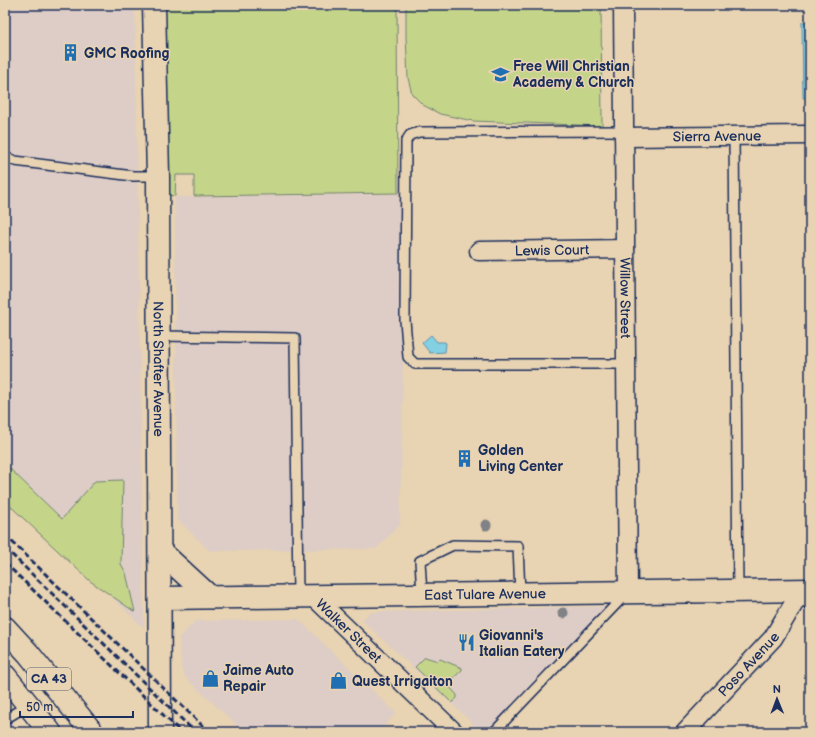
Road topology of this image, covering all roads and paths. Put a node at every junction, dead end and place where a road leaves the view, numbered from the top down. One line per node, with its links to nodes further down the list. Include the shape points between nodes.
1 (154, 5): 7 (main road, North Shafter Avenue)
2 (623, 5): 3 (street, Willow Street)
3 (624, 134): 5 (street, Sierra Avenue); 8 (street, Willow Street); 11 (lane, via 418,132 410,135 406,141 405,320 408,356 415,364)
4 (810, 135): 5 (street, Sierra Avenue)
5 (734, 136): 13 (lane)
6 (5, 156): 7 (lane, via 15,161 125,175)
7 (158, 176): 10 (main road, North Shafter Avenue)
8 (625, 249): 9 (street, Lewis Court); 11 (street, Willow Street)
9 (479, 251)
10 (159, 336): 12 (main road, North Shafter Avenue); 18 (lane, via 295,338)
11 (626, 364): 14 (street, Willow Street)
12 (160, 551): 19 (main road); 20 (main road, North Shafter Avenue)
13 (738, 591): 14 (main road, East Tulare Avenue); 16 (main road, East Tulare Avenue)
14 (628, 592): 15 (main road, East Tulare Avenue); 29 (lane)
15 (520, 593): 17 (main road, East Tulare Avenue); 17 (lane, via 518,546 453,546 420,561)
16 (808, 593): 30 (street, Poso Avenue, via 773,638)
17 (422, 594): 18 (main road, East Tulare Avenue)
18 (306, 596): 19 (main road, East Tulare Avenue); 28 (street, Walker Street)
19 (210, 597): 20 (main road, East Tulare Avenue)
20 (160, 598): 27 (main road, North Shafter Avenue)
21 (5, 628): 26 (main road, CA 43)
22 (5, 676): 23 (main road, CA 43)
23 (28, 705): 24 (lane); 25 (main road, CA 43)
24 (5, 719)
25 (50, 732)
26 (92, 732)
27 (160, 732)
28 (454, 732)
29 (494, 732)
30 (685, 732)

